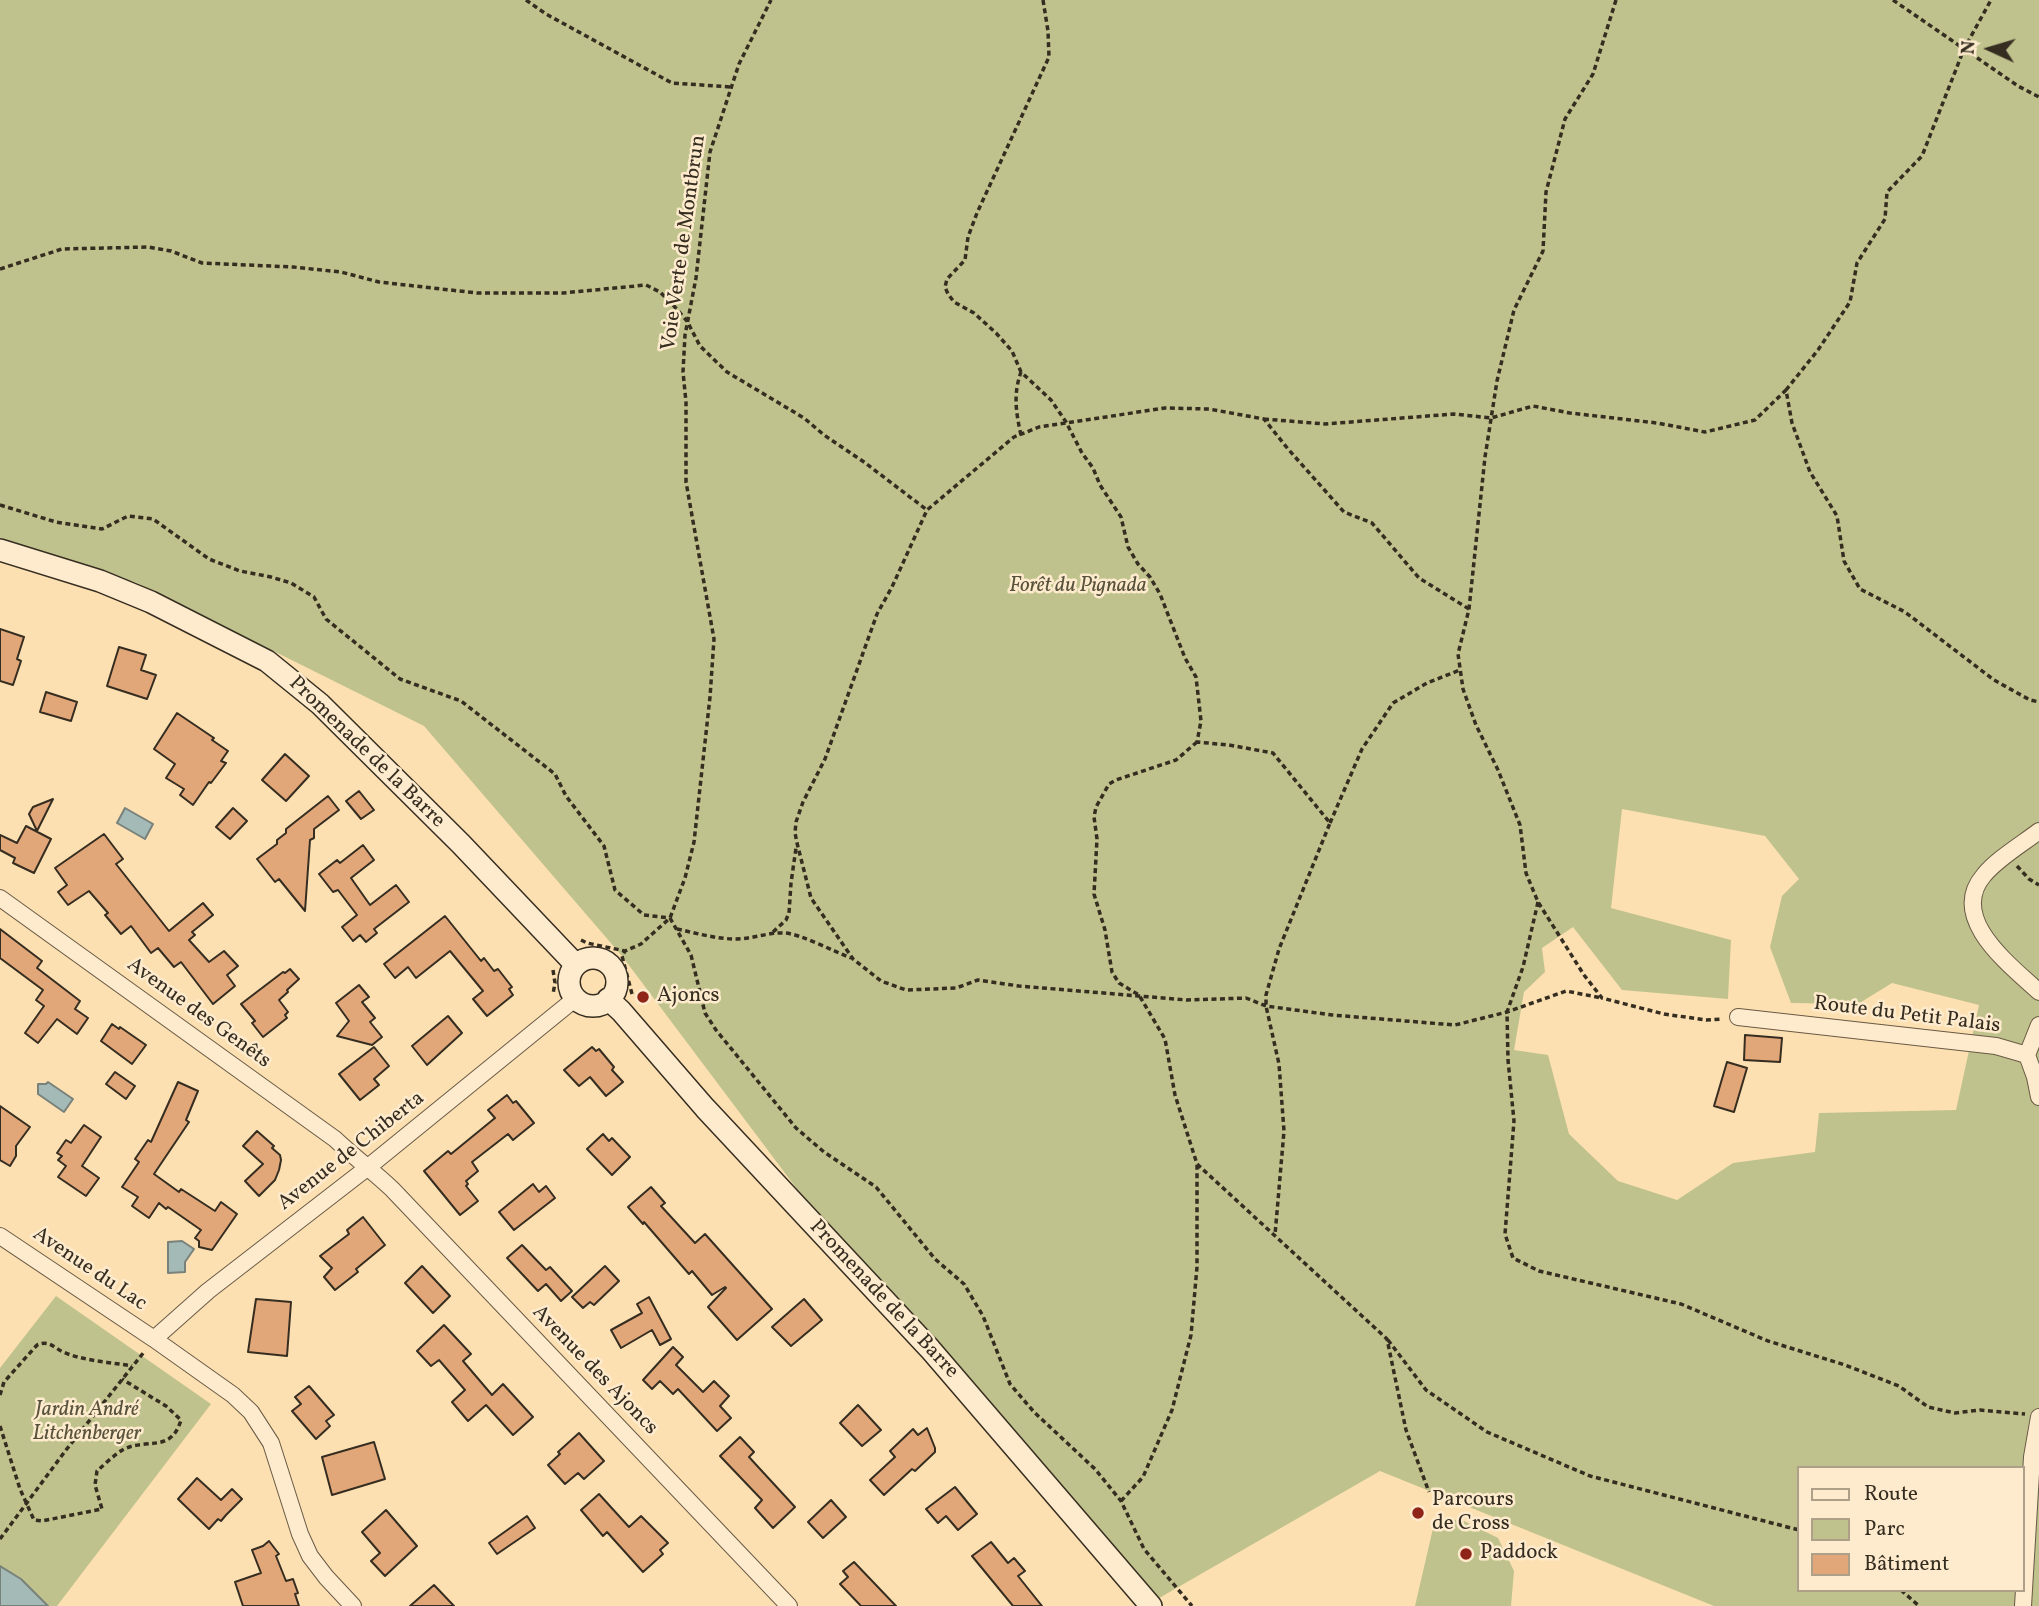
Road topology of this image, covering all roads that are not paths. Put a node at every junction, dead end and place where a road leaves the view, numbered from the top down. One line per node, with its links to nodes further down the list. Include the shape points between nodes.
1 (0, 550): 4 (main road, Promenade de la Barre, via 151,602 267,661 320,704)
2 (2039, 831): 5 (street, via 1986,872 1975,887 1973,915 2000,956)
3 (0, 898): 12 (street, Avenue des Genêts, via 335,1139)
4 (576, 965): 6 (main road, via 569,978); 7 (main road, via 591,958 608,963 616,984)
5 (2039, 992)
6 (576, 998): 7 (main road, via 592,1006); 12 (street, Avenue de Chiberta)
7 (615, 1005): 19 (main road, Promenade de la Barre, via 930,1349)
8 (1738, 1017): 10 (street, Route du Petit Palais, via 1996,1046)
9 (2039, 1025): 10 (street)
10 (2027, 1055): 11 (street)
11 (2039, 1097)
12 (367, 1168): 14 (street, Avenue de Chiberta); 18 (street, Avenue des Ajoncs, via 393,1189)
13 (0, 1236): 14 (street, Avenue du Lac)
14 (146, 1342): 17 (street, Avenue du Lac, via 233,1395 251,1412 271,1443 310,1556)
15 (2034, 1416): 16 (street)
16 (2025, 1573)
17 (353, 1606)
18 (789, 1606)
19 (1151, 1606)

